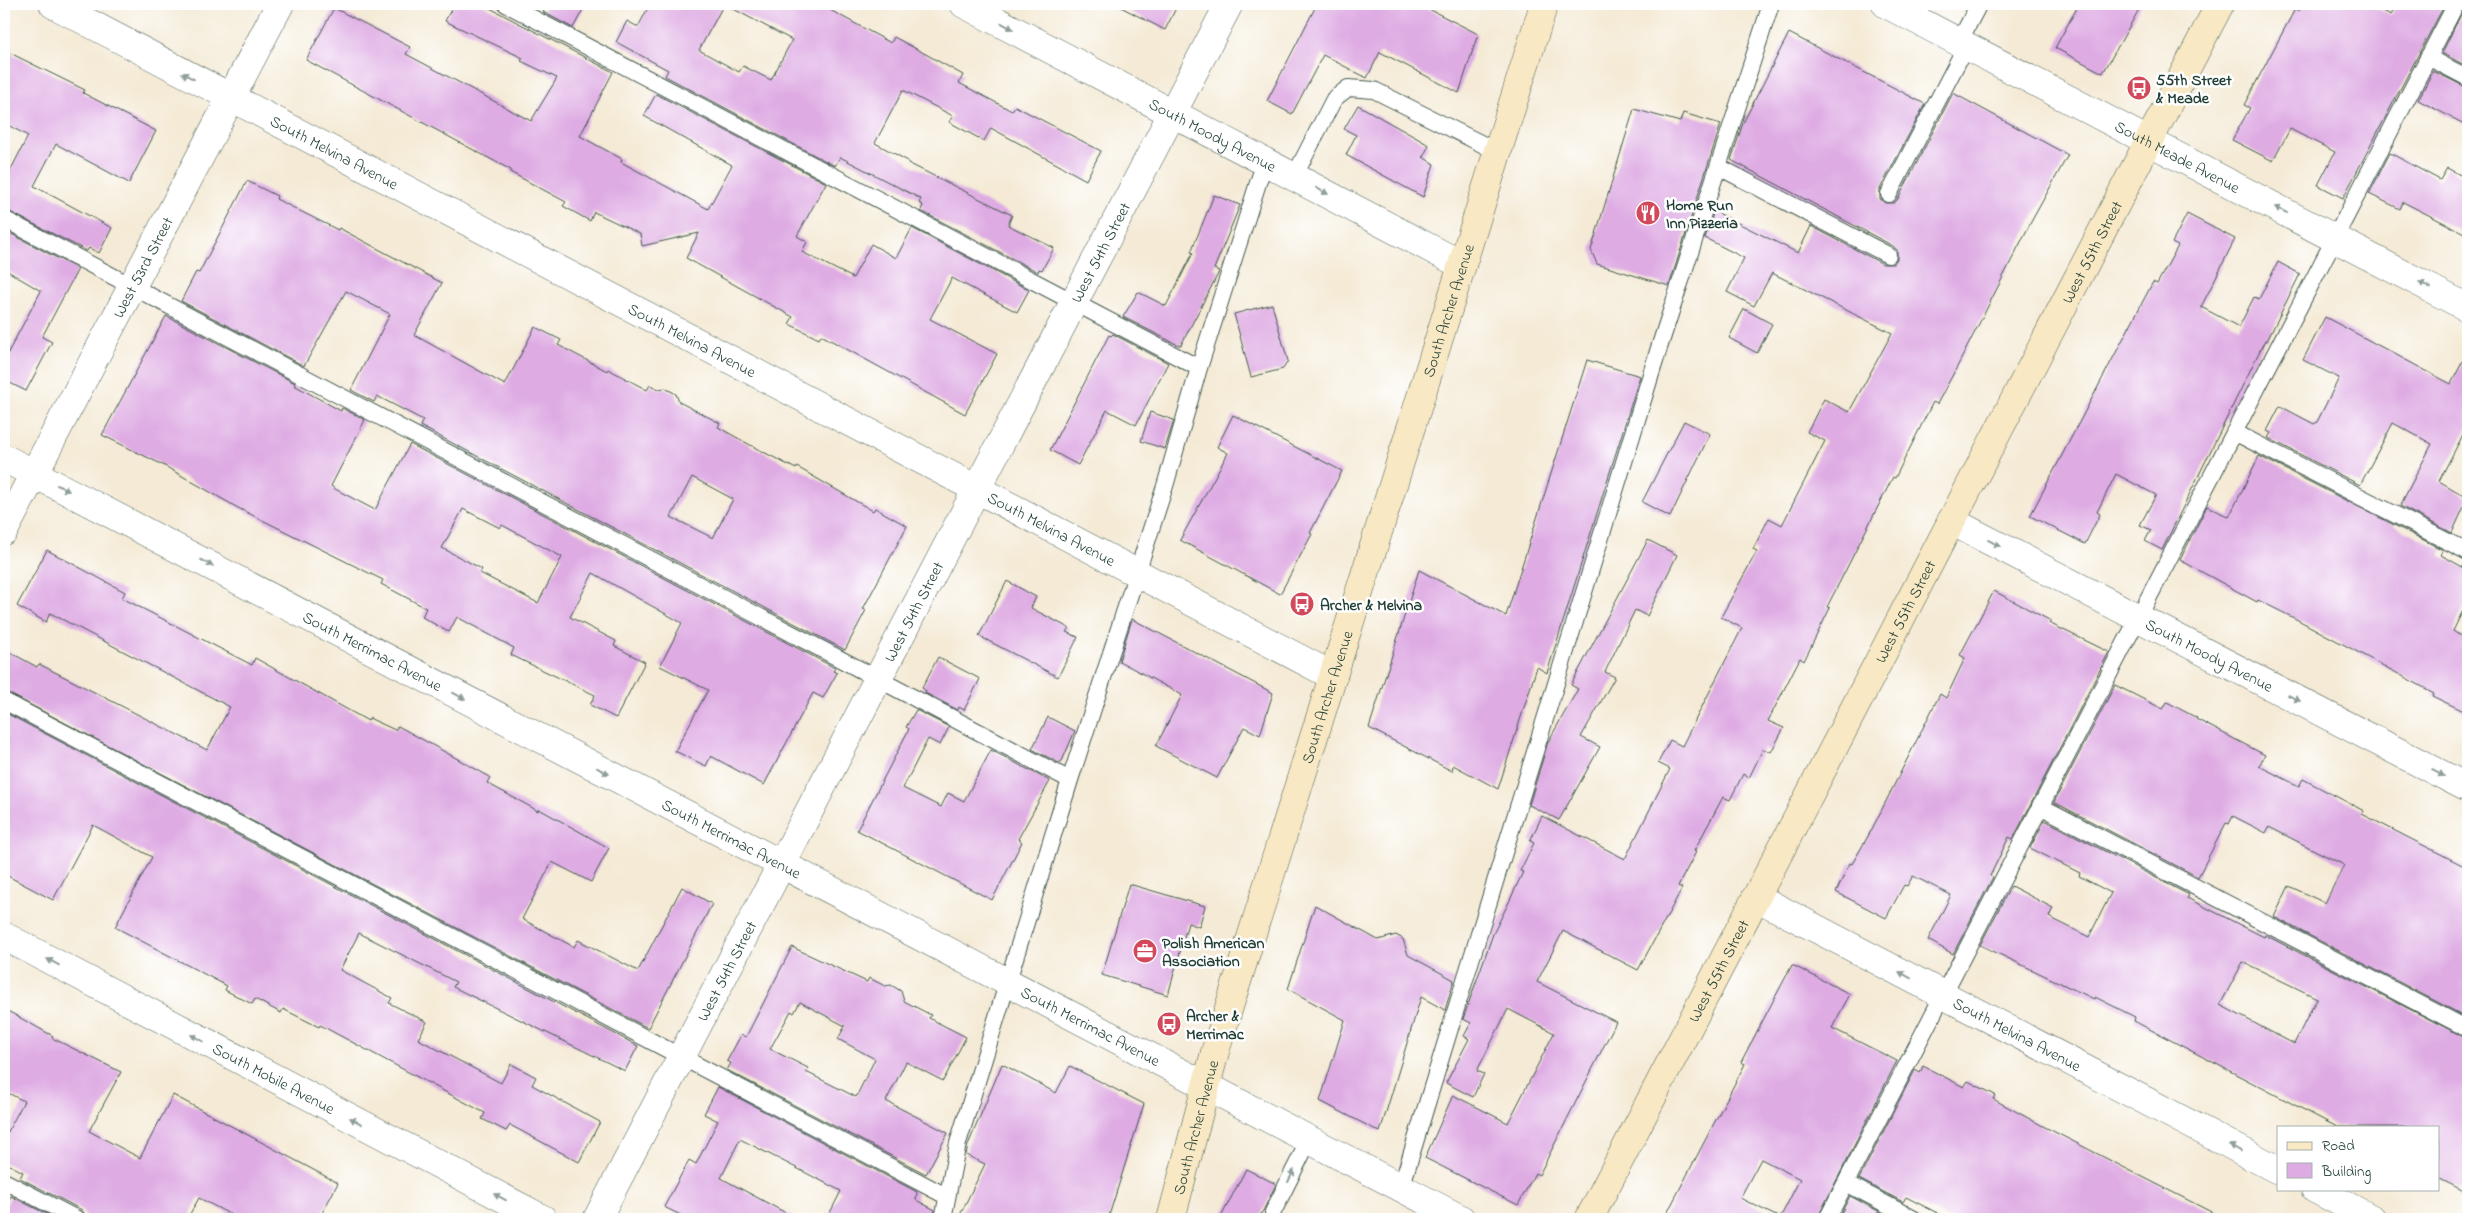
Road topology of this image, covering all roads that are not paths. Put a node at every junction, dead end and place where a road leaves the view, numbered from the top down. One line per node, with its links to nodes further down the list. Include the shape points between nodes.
1 (53, 4): 15 (street, South Melvina Avenue, one-way to 1)
2 (280, 4): 15 (street, West 53rd Street)
3 (506, 4): 28 (lane)
4 (964, 4): 16 (street, South Moody Avenue, one-way to 16)
5 (1229, 4): 16 (street, West 54th Street)
6 (1544, 4): 18 (main road, South Archer Avenue)
7 (1771, 4): 20 (lane)
8 (1886, 4): 12 (street, South Meade Avenue)
9 (1979, 4): 12 (lane)
10 (2220, 4): 17 (main road, West 55th Street)
11 (2456, 4): 13 (lane)
12 (1963, 44): 17 (street, South Meade Avenue); 22 (lane)
13 (2428, 57): 14 (lane); 24 (lane)
14 (2468, 78)
15 (231, 98): 27 (street, West 53rd Street); 34 (street, South Melvina Avenue)
16 (1173, 113): 19 (street, South Moody Avenue); 28 (street, West 54th Street)
17 (2149, 141): 24 (street, South Meade Avenue, one-way to 17); 35 (main road, West 55th Street)
18 (1498, 152): 21 (lane, via 1374,90 1348,88 1334,99); 26 (main road, South Archer Avenue)
19 (1264, 161): 21 (street, South Moody Avenue); 30 (lane)
20 (1719, 167): 25 (lane); 58 (lane, via 1659,348)
21 (1294, 177): 26 (street, South Moody Avenue, one-way to 26)
22 (1889, 194)
23 (4, 219): 27 (lane)
24 (2335, 238): 29 (street, South Meade Avenue, one-way to 24); 31 (lane)
25 (1888, 255)
26 (1462, 265): 40 (main road, South Archer Avenue)
27 (132, 288): 33 (street, West 53rd Street); 41 (lane)
28 (1074, 303): 30 (lane); 34 (street, West 54th Street)
29 (2468, 308)
30 (1199, 368): 38 (lane)
31 (2234, 432): 37 (lane); 39 (lane)
32 (4, 458): 33 (street, South Merrimac Avenue)
33 (35, 474): 36 (street, West 53rd Street); 46 (street, South Merrimac Avenue, one-way to 46)
34 (977, 490): 38 (street, South Melvina Avenue); 41 (street, West 54th Street)
35 (1951, 521): 39 (street, South Moody Avenue, one-way to 39); 47 (main road, West 55th Street)
36 (4, 531)
37 (2468, 552)
38 (1136, 574): 40 (street, South Melvina Avenue); 43 (lane)
39 (2138, 617): 44 (street, South Moody Avenue, one-way to 44); 45 (lane)
40 (1333, 676): 53 (main road, South Archer Avenue)
41 (878, 680): 43 (lane); 46 (street, West 54th Street)
42 (4, 700): 52 (lane)
43 (1070, 780): 49 (lane)
44 (2468, 788)
45 (2040, 806): 50 (lane); 51 (lane)
46 (782, 864): 49 (street, South Merrimac Avenue); 52 (street, West 54th Street)
47 (1756, 897): 50 (street, South Melvina Avenue, one-way to 47); 68 (main road, West 55th Street)
48 (4, 936): 63 (street, South Mobile Avenue, one-way to 48)
49 (1008, 983): 53 (street, South Merrimac Avenue); 60 (lane, via 958,1142)
50 (1942, 994): 55 (street, South Melvina Avenue, one-way to 50); 57 (lane)
51 (2468, 1029)
52 (681, 1056): 60 (lane); 64 (street, West 54th Street)
53 (1205, 1086): 54 (street, South Merrimac Avenue); 66 (main road, South Archer Avenue)
54 (1309, 1140): 58 (street, South Merrimac Avenue); 61 (lane, one-way to 54)
55 (2277, 1169)
56 (4, 1181): 62 (lane)
57 (1846, 1184): 69 (lane); 70 (lane)
58 (1401, 1188): 67 (street, South Merrimac Avenue)
59 (2317, 1190): 71 (street)
60 (946, 1196): 65 (lane)
61 (1273, 1212)
62 (77, 1219)
63 (543, 1219)
64 (597, 1219)
65 (943, 1219)
66 (1171, 1219)
67 (1461, 1219)
68 (1589, 1219)
69 (1827, 1219)
70 (1914, 1219)
71 (2372, 1219)

